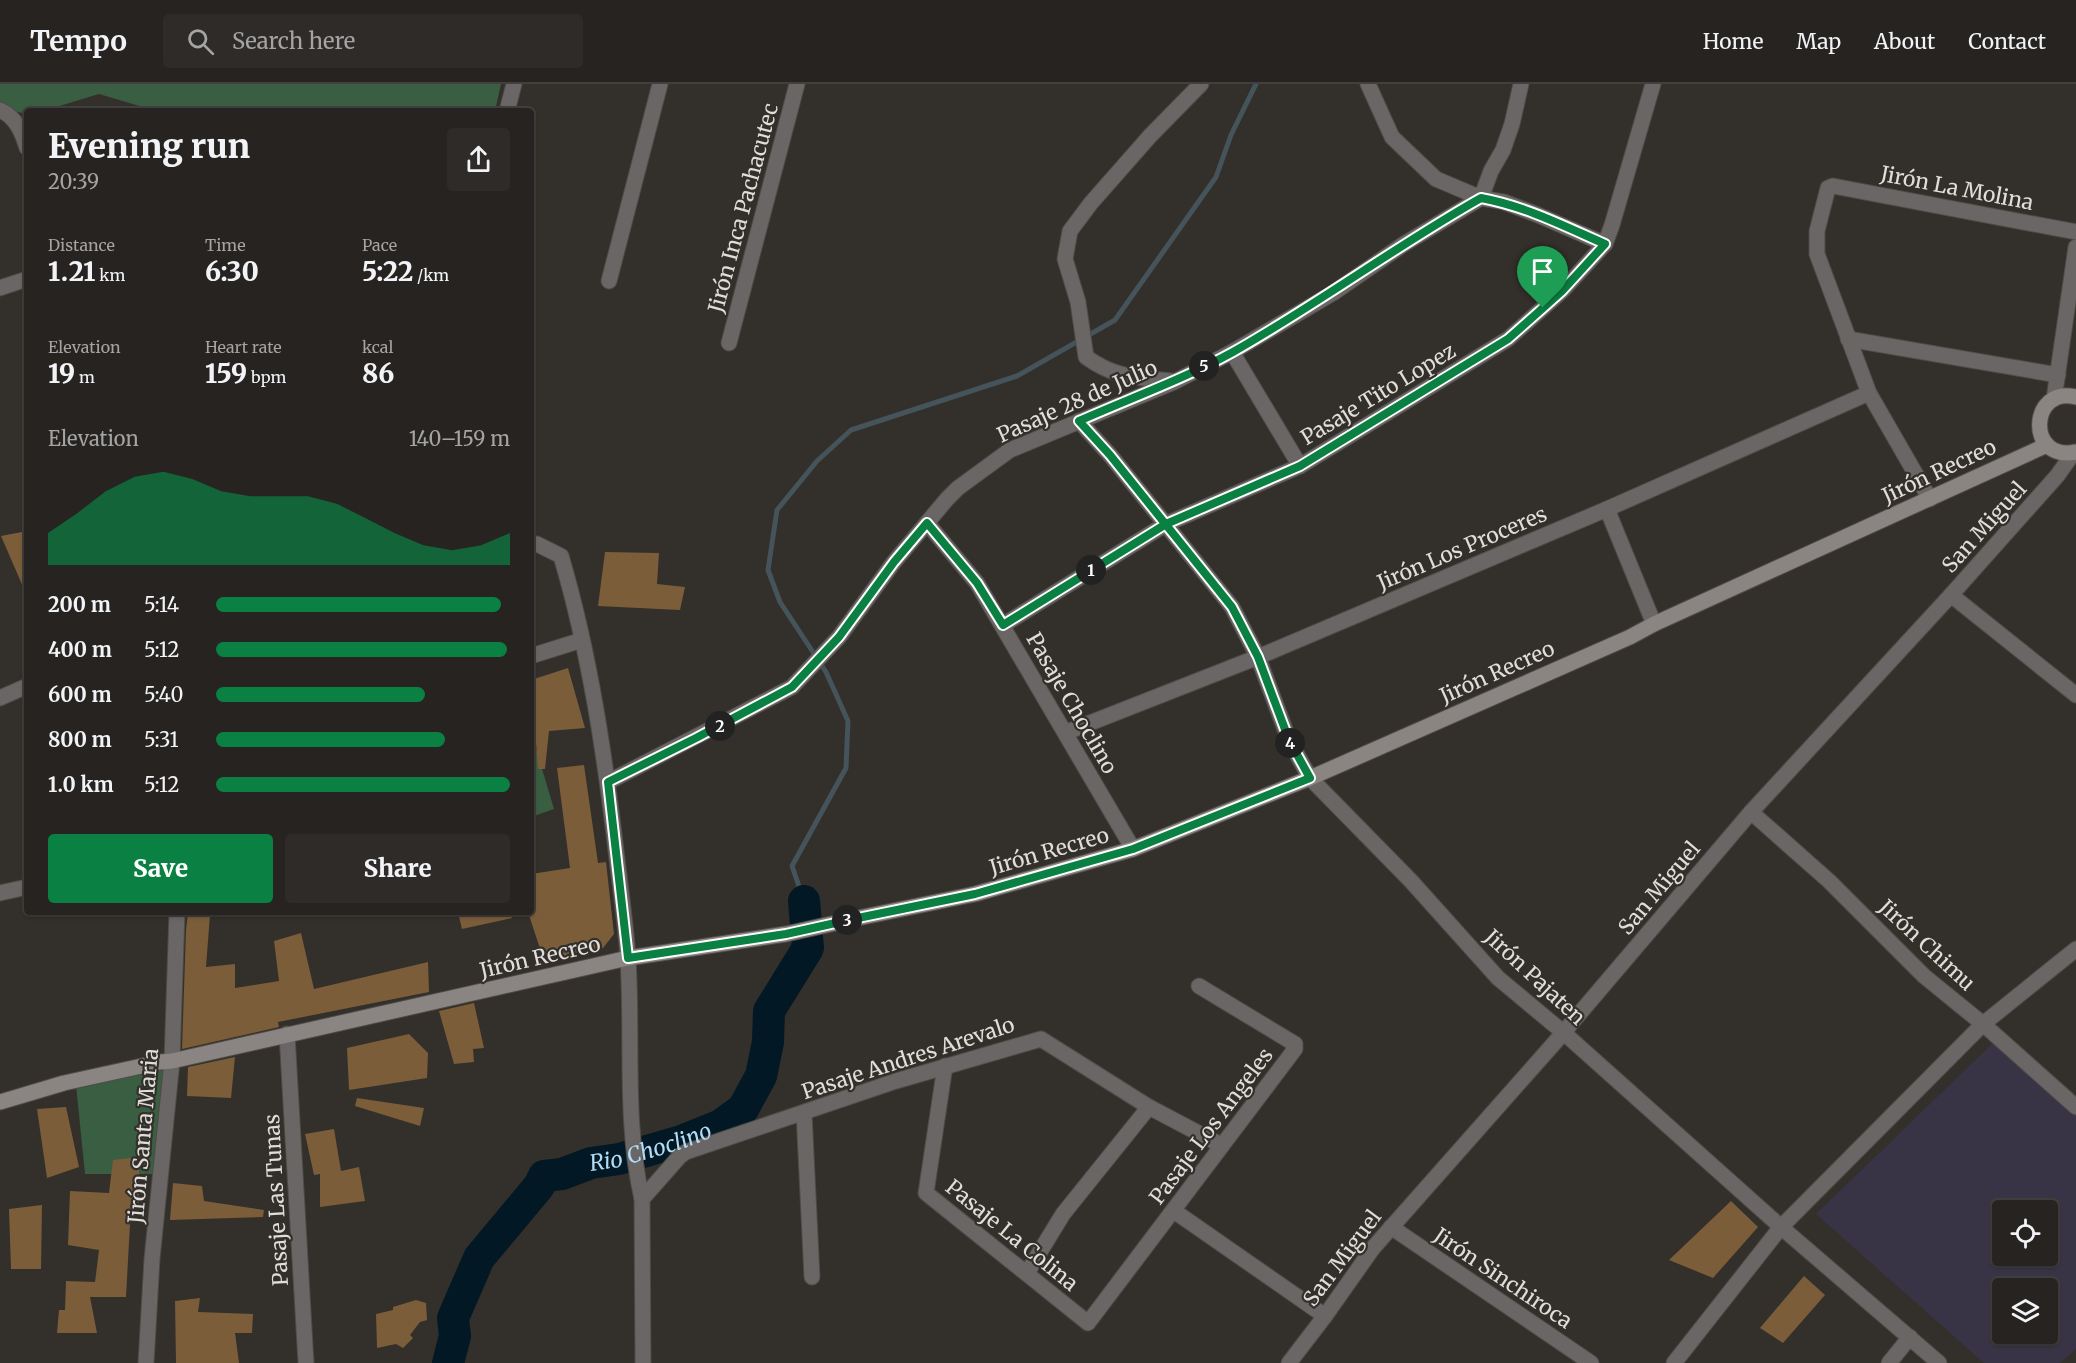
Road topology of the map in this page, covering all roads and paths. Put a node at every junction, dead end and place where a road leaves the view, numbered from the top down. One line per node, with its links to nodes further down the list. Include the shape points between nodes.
1 (514, 84): 8 (street)
2 (660, 84): 16 (street)
3 (797, 84): 19 (street, Jirón Inca Pachacutec)
4 (1201, 84): 22 (street, via 1091,203 1070,231 1065,259 1078,302 1086,357 1103,370)
5 (1368, 84): 11 (street, via 1392,137 1433,177)
6 (1521, 84): 11 (street, via 1503,150)
7 (1653, 84): 13 (street, Pasaje Tito Lopez)
8 (508, 108)
9 (0, 110): 10 (street, via 20,128)
10 (24, 139)
11 (1481, 198): 13 (street, via 1504,202); 20 (street, Pasaje 28 de Julio)
12 (2076, 232): 18 (street, Jirón La Molina, via 1830,186 1817,231 1816,254)
13 (1605, 244): 29 (street, Pasaje Tito Lopez, via 1562,291 1508,339)
14 (2076, 247): 21 (street)
15 (24, 280): 17 (street)
16 (609, 281)
17 (0, 288)
18 (1848, 339): 21 (street); 23 (street)
19 (729, 343)
20 (1232, 352): 22 (street, Pasaje 28 de Julio); 29 (street)
21 (2058, 375): 25 (street)
22 (1174, 381): 26 (street, Pasaje 28 de Julio)
23 (1869, 393): 30 (street); 31 (street, Jirón Los Proceres)
24 (2076, 397): 25 (main road)
25 (2055, 399): 27 (main road, via 2044,407 2039,420 2040,433)
26 (1079, 421): 32 (street, Pasaje 28 de Julio, via 1010,450 958,489); 33 (street, Jirón Pajaten)
27 (2047, 445): 28 (main road, via 2055,451); 30 (main road, Jirón Recreo)
28 (2075, 452): 35 (street, San Miguel)
29 (1300, 466): 33 (street, Pasaje Tito Lopez)
30 (1929, 499): 36 (main road, Jirón Recreo)
31 (1607, 509): 36 (street); 40 (street, Jirón Los Proceres)
32 (927, 523): 37 (street, Pasaje Choclino, via 977,583); 46 (street, Pasaje 28 de Julio, via 839,637 792,687)
33 (1166, 524): 37 (street, Pasaje Tito Lopez); 40 (street, Jirón Pajaten, via 1232,607)
34 (534, 544): 38 (street, via 561,556)
35 (1951, 595): 42 (street); 47 (street, San Miguel)
36 (1654, 624): 45 (main road, Jirón Recreo)
37 (1003, 625): 44 (street, Pasaje Choclino)
38 (582, 640): 39 (street); 46 (street)
39 (534, 655)
40 (1258, 657): 44 (street, Jirón Los Proceres); 45 (street, Jirón Pajaten, via 1289,740)
41 (24, 687): 43 (street)
42 (2076, 694)
43 (0, 698)
44 (1066, 732): 48 (street, Pasaje Choclino)
45 (1310, 778): 48 (main road, Jirón Recreo); 56 (street, Jirón Pajaten, via 1498,978)
46 (608, 782): 53 (street)
47 (1751, 812): 55 (street, Jirón Chimu, via 1829,881 1924,976); 56 (street, San Miguel)
48 (1133, 849): 53 (main road, Jirón Recreo, via 975,894 786,934)
49 (24, 888): 50 (street)
50 (0, 893)
51 (177, 915): 58 (street, Jirón Santa Maria)
52 (2076, 949): 55 (street)
53 (628, 958): 57 (main road, Jirón Recreo); 65 (street, via 633,1135)
54 (1199, 986): 64 (street, Pasaje Los Angeles, via 1295,1044)
55 (1983, 1024): 62 (street, Jirón Chimu); 68 (street)
56 (1564, 1033): 67 (street, San Miguel); 68 (street, Jirón Pajaten)
57 (287, 1034): 58 (main road, Jirón Recreo); 75 (street, Pasaje Las Tunas)
58 (172, 1061): 60 (main road, Jirón Recreo, via 64,1083); 74 (street, Jirón Santa Maria)
59 (945, 1066): 61 (street, Pasaje Andres Arevalo, via 1041,1039); 63 (street, Pasaje Andres Arevalo); 69 (street, Pasaje La Colina, via 926,1193)
60 (0, 1102)
61 (1149, 1107): 64 (street, Pasaje Andres Arevalo); 69 (street, via 1063,1214)
62 (2076, 1107)
63 (804, 1113): 65 (street, Pasaje Andres Arevalo, via 683,1154); 70 (street)
64 (1221, 1145): 66 (street, Pasaje Los Angeles)
65 (642, 1199): 76 (street)
66 (1174, 1211): 71 (street); 72 (street, Pasaje Los Angeles)
67 (1391, 1227): 71 (street, San Miguel); 78 (street, Jirón Sinchiroca)
68 (1781, 1227): 73 (street, Jirón Pajaten); 79 (street)
69 (1027, 1273): 72 (street, Pasaje La Colina)
70 (812, 1277)
71 (1325, 1316): 77 (street, San Miguel)
72 (1088, 1323)
73 (1910, 1337): 80 (street); 81 (street, Jirón Pajaten)
74 (146, 1363)
75 (306, 1363)
76 (643, 1363)
77 (1289, 1363)
78 (1591, 1363)
79 (1674, 1363)
80 (1889, 1363)
81 (1939, 1363)

